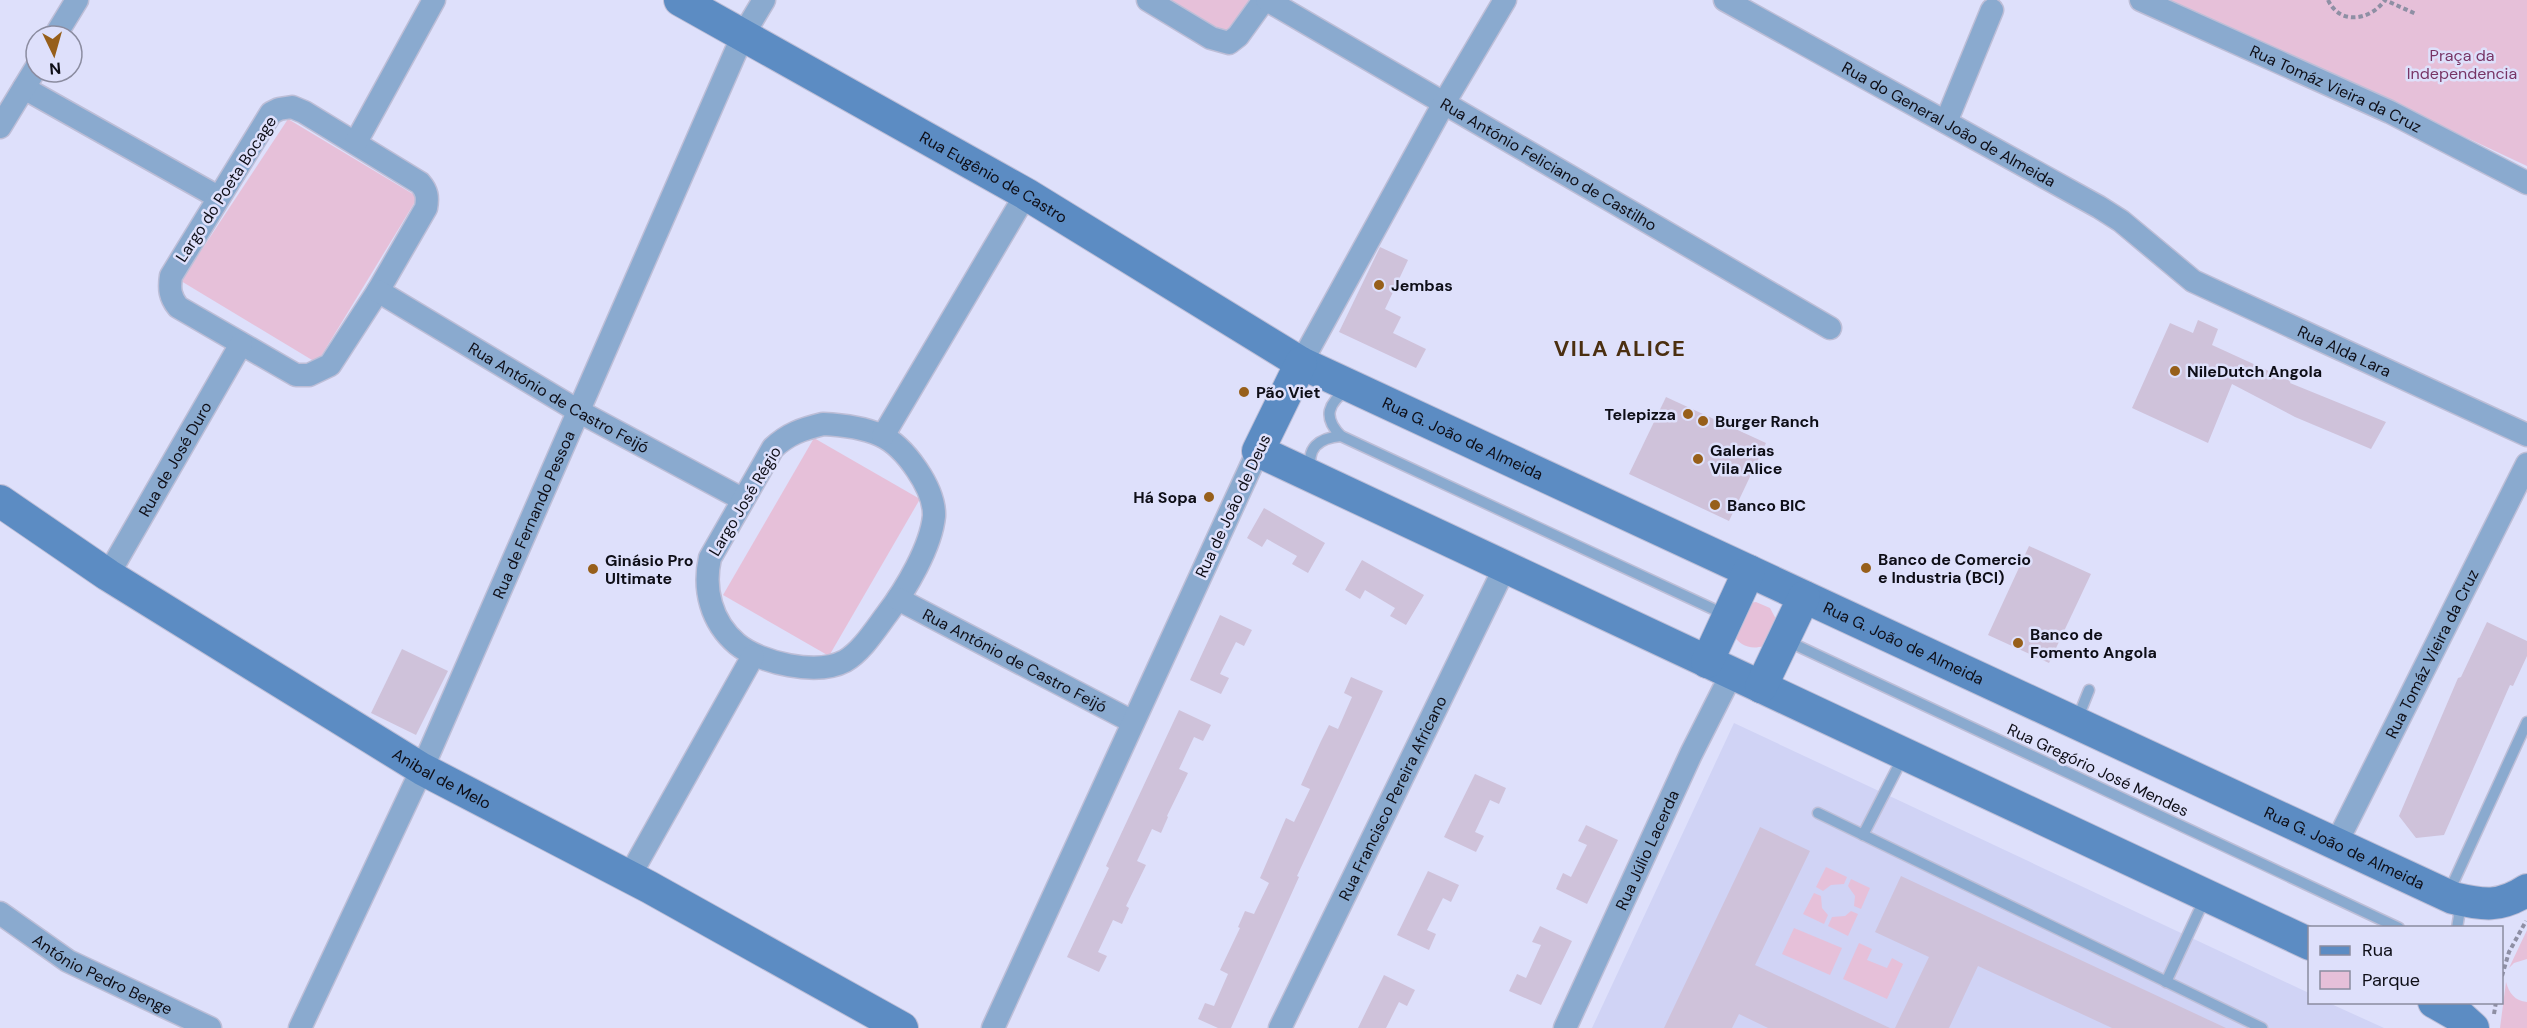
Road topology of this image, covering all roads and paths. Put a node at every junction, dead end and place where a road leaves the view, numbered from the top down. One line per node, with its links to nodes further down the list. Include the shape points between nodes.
1 (77, 0): 13 (street)
2 (434, 0): 20 (street)
3 (680, 0): 14 (street, Rua Eugênio de Castro)
4 (764, 0): 14 (street, Rua de Fernando Pessoa)
5 (1148, 0): 6 (street, via 1211,38 1229,43)
6 (1265, 0): 17 (street, Rua António Feliciano de Castilho)
7 (1505, 0): 17 (street, Rua de João de Deus)
8 (1725, 0): 18 (street, Rua do General João de Almeida)
9 (2141, 0): 21 (street, Rua Tomáz Vieira da Cruz, via 2390,112)
10 (2328, 0): 12 (path, via 2338,13 2348,17 2369,15 2385,0)
11 (1992, 9): 18 (street)
12 (2416, 14)
13 (63, 24)
14 (743, 35): 22 (street, Rua Eugênio de Castro); 30 (street, Rua de Fernando Pessoa)
15 (26, 84): 16 (street)
16 (24, 88): 19 (street); 23 (street)
17 (1444, 103): 26 (street, Rua António Feliciano de Castilho); 28 (street, Rua de João de Deus)
18 (1946, 122): 24 (street, Rua do General João de Almeida, via 2099,207)
19 (0, 127)
20 (356, 142): 23 (street, Largo do Poeta Bocage, via 304,112 292,107 279,109 271,113); 25 (street, Largo do Poeta Bocage, via 426,190 426,208)
21 (2527, 183)
22 (1026, 194): 28 (street, Rua Eugênio de Castro); 32 (street)
23 (218, 197): 27 (street, Largo do Poeta Bocage, via 171,276 171,298 178,307)
24 (2167, 260): 31 (street, Rua Alda Lara, via 2193,281 2224,298)
25 (378, 291): 27 (street, Largo do Poeta Bocage, via 330,365 321,372 296,375); 30 (street, Rua António de Castro Feijó)
26 (1830, 328)
27 (241, 344): 41 (street, Rua de José Duro)
28 (1301, 363): 29 (street, Rua G. João de Almeida); 34 (street, Rua de João de Deus)
29 (1352, 387): 33 (lane, via 1332,403 1330,410 1332,425); 40 (street, Rua G. João de Almeida)
30 (580, 412): 37 (street, Rua António de Castro Feijó); 54 (street, Rua de Fernando Pessoa)
31 (2527, 435)
32 (883, 436): 37 (street, Largo José Régio, via 841,425 801,429 773,448); 43 (street, Largo José Régio, via 924,480 934,515 917,566)
33 (1341, 436): 36 (lane, via 1327,437 1312,452 1311,469); 44 (lane)
34 (1258, 452): 36 (street); 50 (street, Rua de João de Deus)
35 (2527, 464): 57 (street, Rua Tomáz Vieira da Cruz)
36 (1320, 481): 39 (street)
37 (742, 499): 46 (street, Largo José Régio, via 710,558 707,594 723,629)
38 (0, 501): 41 (street, Anibal de Melo)
39 (1505, 567): 47 (street); 75 (street, Rua Francisco Pereira Africano)
40 (1749, 571): 42 (street, Rua G. João de Almeida); 44 (street)
41 (108, 575): 54 (street, Anibal de Melo)
42 (1804, 597): 45 (street); 52 (street, Rua G. João de Almeida)
43 (898, 599): 46 (street, Largo José Régio, via 859,649 833,666 815,668); 50 (street, Rua António de Castro Feijó)
44 (1729, 616): 47 (street)
45 (1784, 639): 48 (street); 64 (lane, Rua Gregório José Mendes)
46 (753, 656): 59 (street)
47 (1720, 668): 48 (street); 76 (street, Rua Júlio Lacerda, via 1691,754)
48 (1761, 687): 53 (street)
49 (2089, 690): 52 (lane)
50 (1132, 722): 74 (street, Rua de João de Deus)
51 (2527, 722): 62 (lane)
52 (2076, 723): 57 (street, Rua G. João de Almeida)
53 (1904, 754): 56 (lane); 60 (street)
54 (422, 769): 59 (street, Anibal de Melo); 72 (street, Rua de Fernando Pessoa)
55 (1818, 813): 56 (lane)
56 (1863, 835): 68 (lane)
57 (2336, 844): 62 (street, Rua G. João de Almeida)
58 (2527, 872): 61 (street)
59 (629, 877): 73 (street, Anibal de Melo)
60 (2207, 896): 66 (street); 68 (lane)
61 (2522, 903): 62 (street, Rua G. João de Almeida); 65 (street); 67 (path)
62 (2452, 907)
63 (0, 913): 71 (street, António Pedro Benge, via 68,961)
64 (2397, 926)
65 (2500, 926)
66 (2308, 943)
67 (2503, 973)
68 (2166, 982): 77 (lane)
69 (2438, 1004): 78 (street)
70 (2476, 1004): 78 (street)
71 (210, 1028)
72 (300, 1028)
73 (902, 1028)
74 (993, 1028)
75 (1280, 1028)
76 (1566, 1028)
77 (2262, 1028)
78 (2474, 1028)

